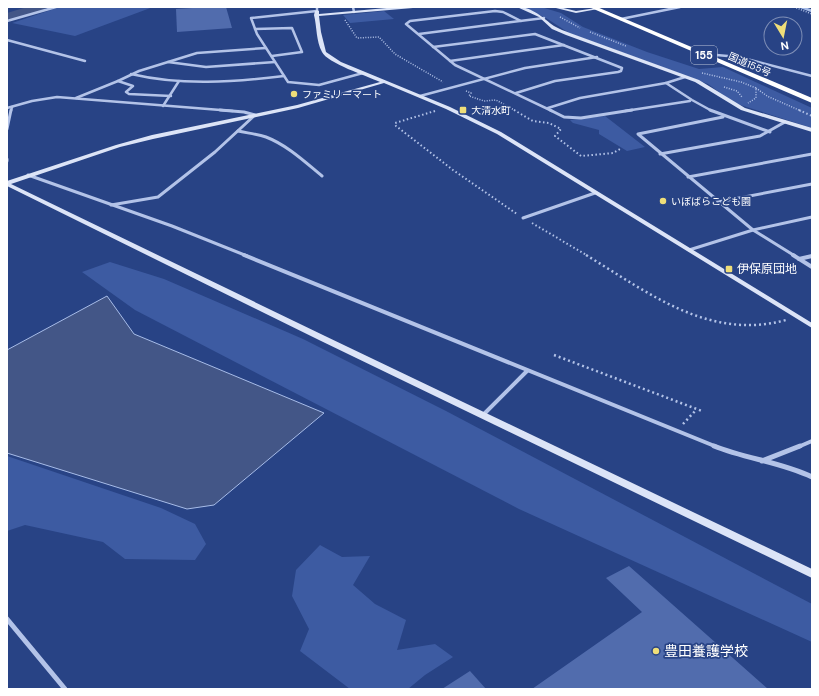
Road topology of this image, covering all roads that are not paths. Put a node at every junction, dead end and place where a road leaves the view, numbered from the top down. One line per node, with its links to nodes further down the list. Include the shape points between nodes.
1 (56, 7): 12 (street)
2 (413, 7): 6 (street)
3 (519, 7): 10 (street)
4 (554, 7): 7 (street, via 576,12)
5 (680, 7): 11 (street)
6 (389, 8): 8 (street)
7 (594, 8): 11 (highway, 国道155号 / 155)
8 (354, 10): 9 (street, via 340,13)
9 (316, 11): 14 (street, via 253,17 251,18); 27 (street, via 324,52 339,63)
10 (544, 18): 13 (street); 31 (street, via 563,32)
11 (621, 19): 20 (highway, 国道155号 / 155)
12 (7, 21)
13 (521, 21): 15 (street); 15 (street, via 495,11 406,22)
14 (255, 29): 19 (street); 21 (street, via 292,28 302,52)
15 (419, 34): 18 (street)
16 (7, 40): 24 (street)
17 (566, 45): 18 (street, via 532,34); 22 (street); 23 (street)
18 (433, 47): 23 (street)
19 (266, 48): 21 (street); 25 (street, via 197,53)
20 (702, 54): 30 (street, via 739,58); 42 (highway, 国道155号 / 155)
21 (272, 56): 26 (street)
22 (597, 57): 32 (street, via 525,68); 37 (street, via 620,66 622,70 555,81)
23 (450, 60): 32 (street, via 455,65)
24 (85, 61)
25 (168, 62): 26 (street, via 178,66 239,66); 28 (street)
26 (275, 62): 29 (street)
27 (363, 73): 29 (street, via 319,86 290,83); 35 (street)
28 (131, 74): 33 (street); 34 (street, via 148,79)
29 (284, 76): 34 (street)
30 (812, 76)
31 (685, 77): 36 (street); 49 (street, via 743,109)
32 (485, 79): 37 (street); 39 (street)
33 (118, 81): 38 (street, via 133,86 126,92 129,94); 40 (street)
34 (179, 81): 38 (street)
35 (384, 82): 39 (street); 47 (street)
36 (666, 84): 41 (street); 46 (street, via 580,98)
37 (516, 93): 46 (street)
38 (172, 96): 43 (street)
39 (420, 96): 61 (street, via 499,133)
40 (75, 98): 43 (street); 44 (street, via 44,98)
41 (690, 101): 46 (street, via 581,118 564,117); 48 (street)
42 (812, 101)
43 (163, 106): 47 (street)
44 (12, 107): 45 (street); 50 (street)
45 (7, 108)
46 (548, 108)
47 (255, 115): 52 (street); 56 (street, via 118,146)
48 (723, 117): 53 (street); 54 (street, via 639,133 638,136)
49 (785, 122): 51 (street); 53 (street)
50 (7, 129)
51 (812, 130)
52 (238, 132): 57 (street, via 271,140 293,153); 63 (street, via 158,197)
53 (770, 132): 54 (street)
54 (660, 154): 58 (street)
55 (812, 154): 58 (street)
56 (28, 176): 59 (street); 63 (street)
57 (322, 176)
58 (688, 177): 62 (street)
59 (7, 184): 73 (street)
60 (812, 184): 62 (street)
61 (596, 193): 65 (street); 67 (street)
62 (718, 202): 66 (street)
63 (108, 205): 72 (street, via 172,226)
64 (812, 217): 66 (street)
65 (523, 218)
66 (753, 230): 67 (street); 69 (street)
67 (689, 250): 71 (street)
68 (812, 256): 69 (street)
69 (799, 259): 70 (street)
70 (812, 267)
71 (812, 326)
72 (527, 371): 73 (street); 75 (street, via 735,454)
73 (483, 415): 77 (street)
74 (812, 442): 75 (street)
75 (761, 461): 76 (street, via 796,469)
76 (812, 477)
77 (812, 574)
78 (7, 619): 79 (street)
79 (64, 689)

